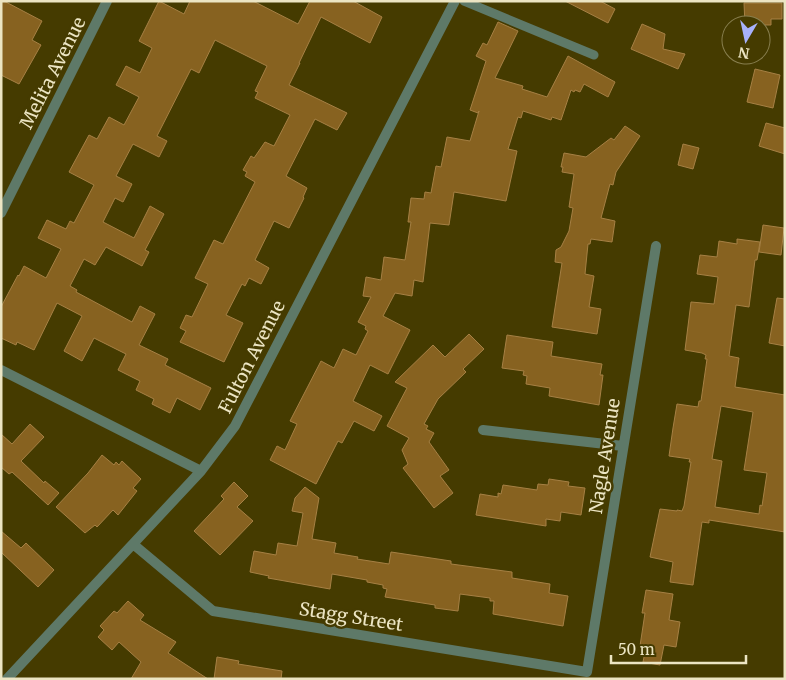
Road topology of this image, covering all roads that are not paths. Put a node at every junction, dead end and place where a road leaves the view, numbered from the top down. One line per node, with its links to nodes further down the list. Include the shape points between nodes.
1 (107, 1): 5 (street, Melita Avenue)
2 (455, 1): 10 (street, Fulton Avenue, via 235,426)
3 (464, 1): 4 (lane)
4 (594, 54)
5 (1, 213)
6 (656, 246): 9 (street, Nagle Avenue)
7 (1, 370): 10 (street)
8 (483, 430): 9 (street)
9 (623, 446): 12 (street, Nagle Avenue)
10 (201, 471): 11 (street, Fulton Avenue)
11 (133, 544): 12 (street, Stagg Street, via 213,611); 13 (street, Fulton Avenue)
12 (587, 672)
13 (8, 679)

